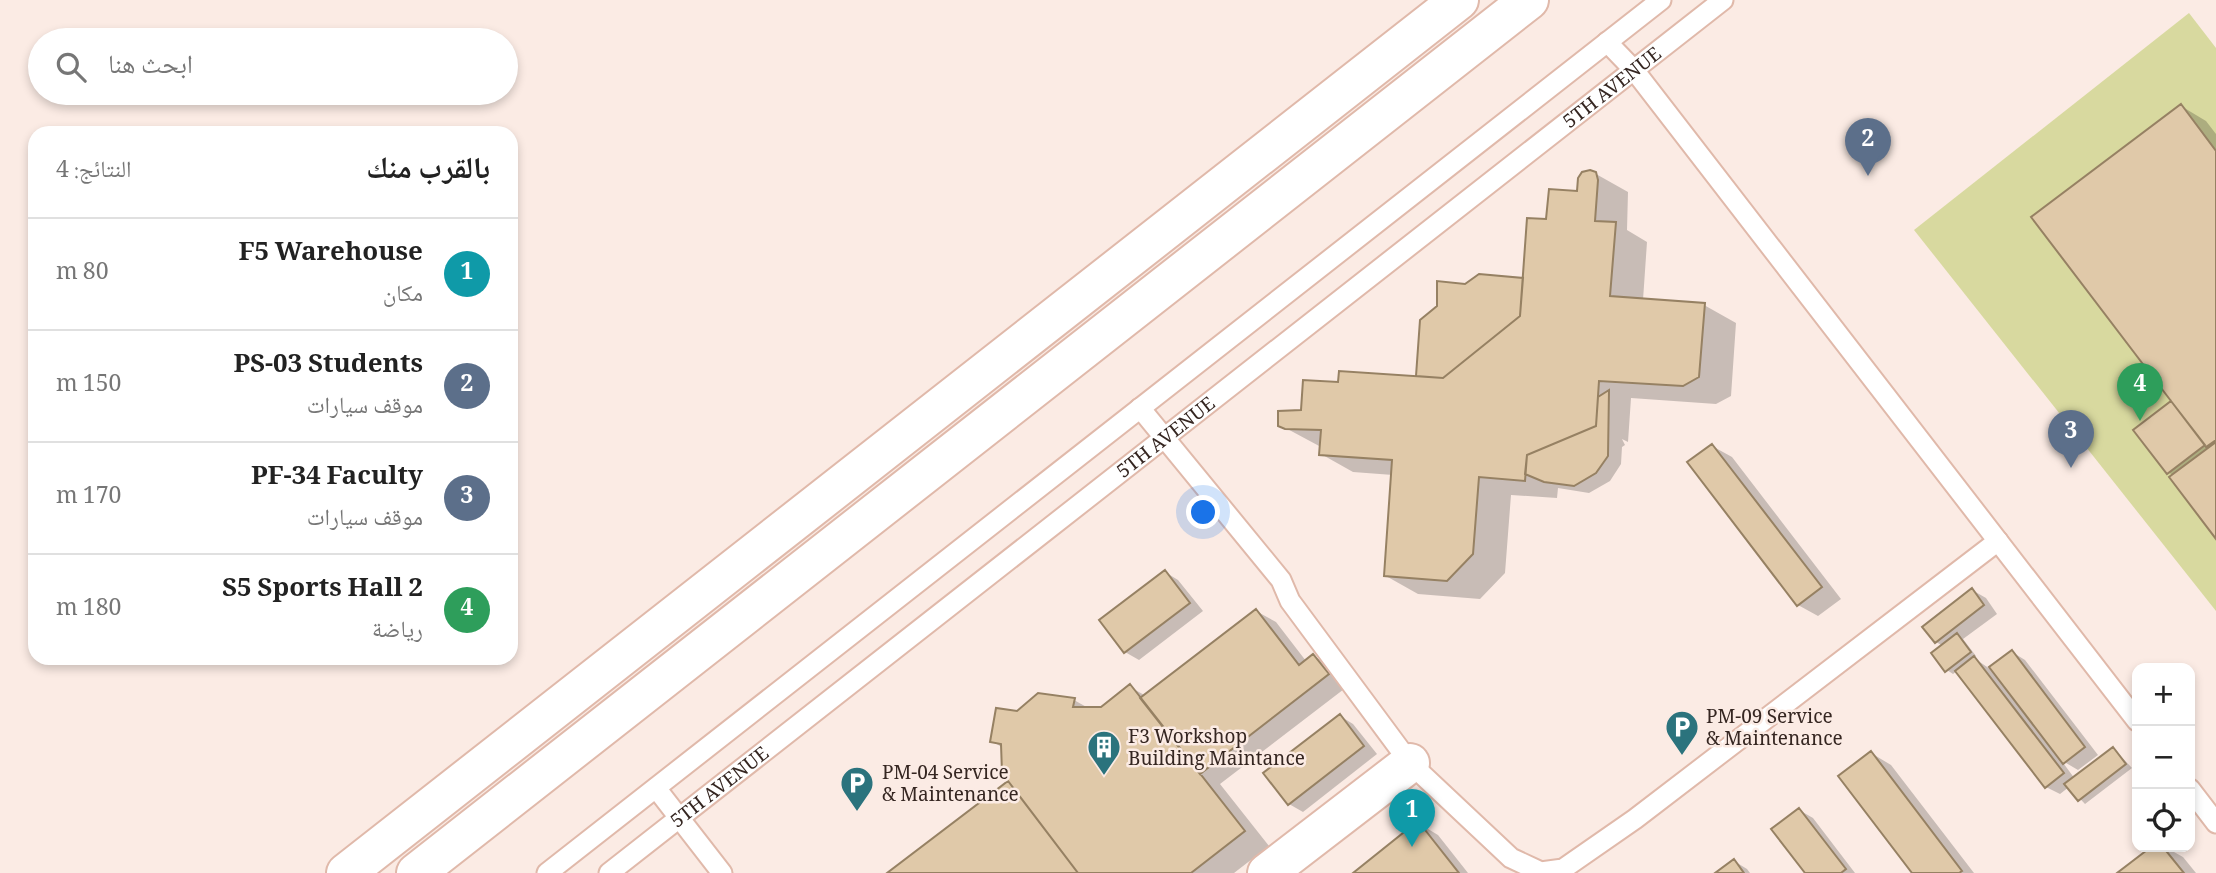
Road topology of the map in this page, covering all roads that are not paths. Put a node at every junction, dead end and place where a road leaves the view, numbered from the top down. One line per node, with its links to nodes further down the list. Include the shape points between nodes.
1 (1459, 0): 16 (main road)
2 (1529, 0): 17 (main road)
3 (1661, 0): 5 (lane, 5TH AVENUE)
4 (1723, 0): 6 (lane, 5TH AVENUE)
5 (1607, 42): 6 (lane); 7 (lane, 5TH AVENUE)
6 (1634, 70): 8 (lane, 5TH AVENUE); 9 (lane)
7 (1140, 408): 8 (lane); 12 (lane, 5TH AVENUE)
8 (1165, 437): 11 (lane, via 1281,580 1290,601); 14 (lane, 5TH AVENUE)
9 (1998, 541): 10 (lane); 11 (lane, via 1563,869 1541,872 1511,858)
10 (2132, 715)
11 (1410, 764): 21 (main road)
12 (656, 788): 14 (lane); 18 (lane, 5TH AVENUE)
13 (2195, 796): 15 (lane)
14 (679, 818): 19 (lane, 5TH AVENUE); 20 (lane)
15 (2216, 823)
16 (346, 873)
17 (416, 873)
18 (547, 873)
19 (609, 873)
20 (722, 873)
21 (1267, 873)

